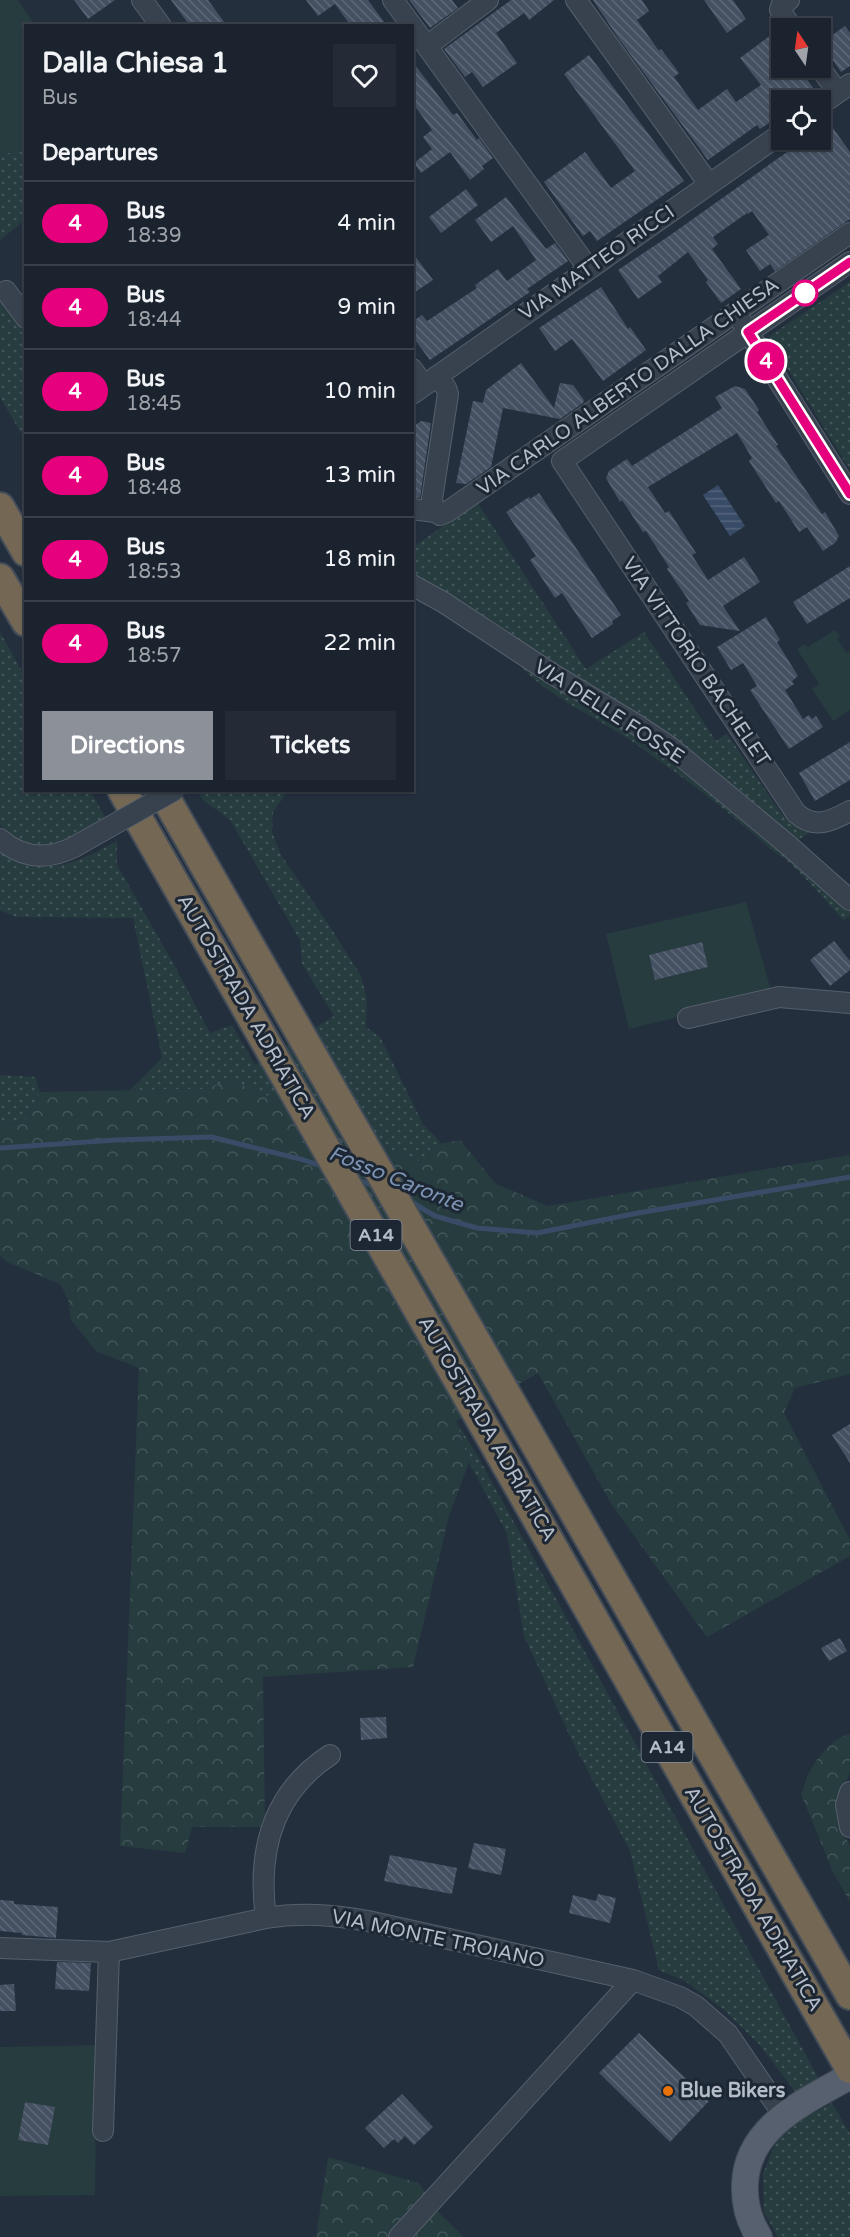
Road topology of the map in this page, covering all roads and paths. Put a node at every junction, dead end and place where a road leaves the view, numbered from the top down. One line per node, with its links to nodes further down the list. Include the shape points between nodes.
1 (142, 0): 5 (street)
2 (393, 0): 6 (street)
3 (488, 0): 8 (street)
4 (576, 0): 13 (street)
5 (160, 24)
6 (411, 24)
7 (414, 29): 8 (street)
8 (427, 46): 16 (street)
9 (831, 77): 10 (street)
10 (844, 88): 11 (street)
11 (831, 97)
12 (771, 141): 13 (street, VIA MATTEO RICCI)
13 (709, 184): 16 (street, VIA MATTEO RICCI)
14 (850, 232): 18 (street, VIA CARLO ALBERTO DALLA CHIESA)
15 (850, 262): 20 (street, VIA CARLO ALBERTO DALLA CHIESA)
16 (589, 268): 22 (street, VIA MATTEO RICCI)
17 (6, 291): 19 (street)
18 (736, 312): 20 (street); 27 (street, VIA CARLO ALBERTO DALLA CHIESA, via 447,512)
19 (24, 315)
20 (748, 332): 23 (street, VIA CARLO ALBERTO DALLA CHIESA); 24 (street)
21 (414, 371): 22 (street)
22 (425, 385): 27 (street, via 446,388 448,394 432,499)
23 (562, 461): 35 (street, VIA VITTORIO BACHELET, via 796,813 819,824)
24 (850, 494)
25 (0, 507): 28 (highway)
26 (414, 509): 27 (street, VIA CARLO ALBERTO DALLA CHIESA)
27 (435, 512)
28 (24, 549)
29 (0, 578): 31 (highway)
30 (414, 586): 37 (street, VIA DELLE FOSSE, via 670,747)
31 (24, 619)
32 (123, 792): 48 (highway, AUTOSTRADA ADRIATICA / A14)
33 (162, 792): 47 (highway, AUTOSTRADA ADRIATICA / A14)
34 (171, 792): 36 (street, bridge, via 57,854 39,857 18,851)
35 (850, 811)
36 (0, 839)
37 (850, 900)
38 (850, 1003): 39 (street, via 779,997)
39 (688, 1018)
40 (330, 1755): 43 (street, via 300,1779 274,1822 262,1889)
41 (850, 1792): 42 (street, via 846,1805)
42 (850, 1827)
43 (266, 1918): 45 (street, VIA MONTE TROIANO); 46 (street, VIA MONTE TROIANO, via 333,1915)
44 (0, 1948): 45 (street, VIA MONTE TROIANO)
45 (109, 1952): 51 (street)
46 (633, 1980): 50 (street, VIA MONTE TROIANO, via 680,1997 713,2020); 52 (street)
47 (850, 1995)
48 (850, 2069)
49 (850, 2076): 50 (main road)
50 (791, 2111): 53 (main road, via 758,2141 747,2169 745,2197)
51 (103, 2131)
52 (399, 2237)
53 (759, 2237)

